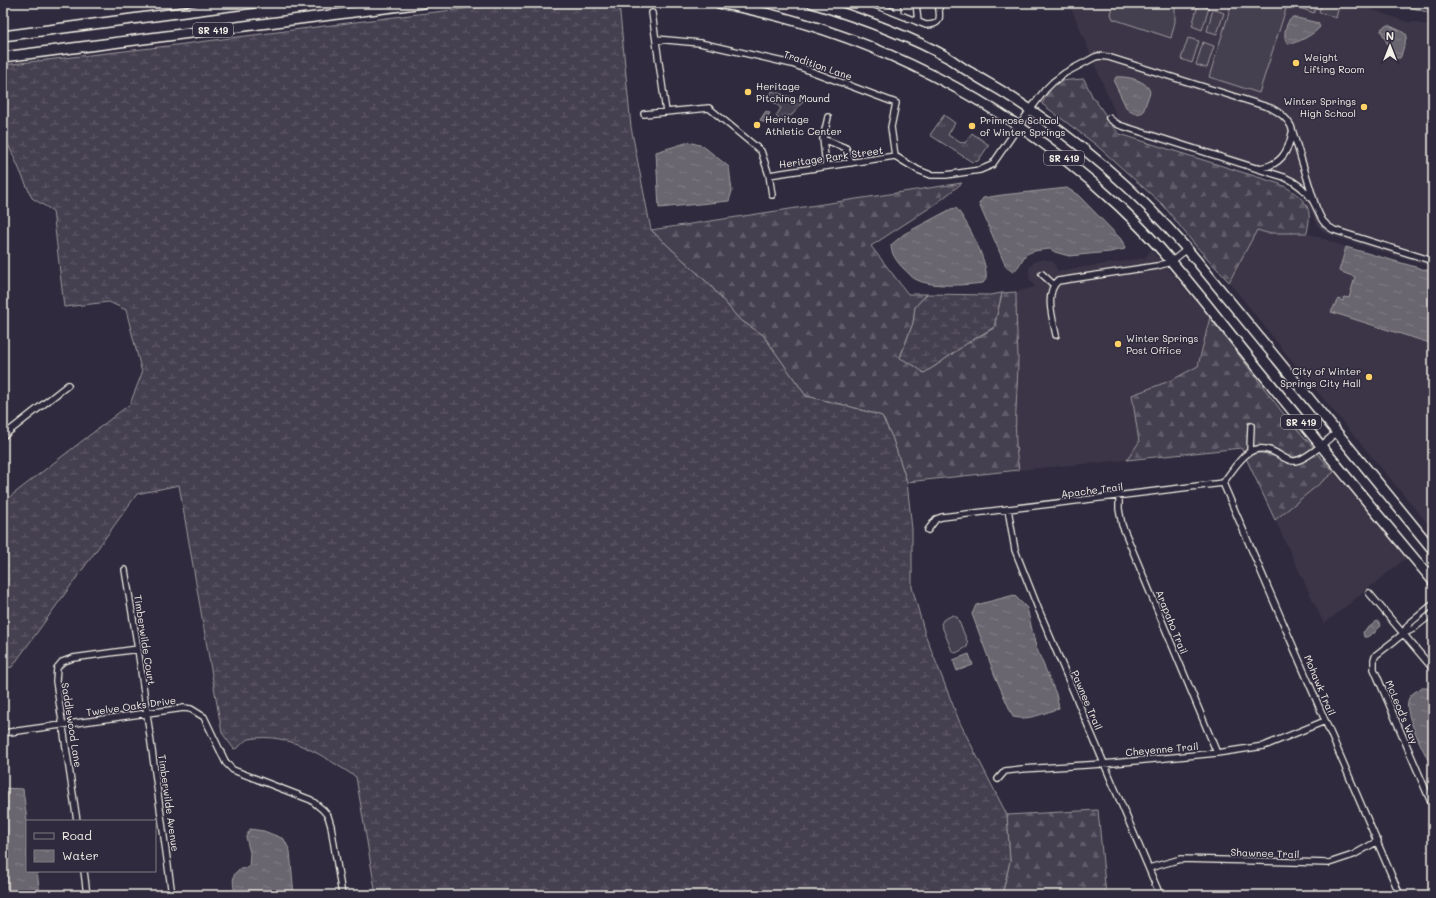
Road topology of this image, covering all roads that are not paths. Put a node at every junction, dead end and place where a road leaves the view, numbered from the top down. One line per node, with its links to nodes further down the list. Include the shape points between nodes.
1 (253, 3): 13 (main road, SR 419)
2 (424, 3): 15 (main road, SR 419)
3 (718, 3): 21 (main road, SR 419, via 796,21 891,55 959,89)
4 (812, 3): 16 (main road, SR 419, via 876,25 947,57)
5 (870, 3): 9 (street)
6 (897, 3): 11 (street)
7 (916, 3): 12 (street)
8 (938, 3): 12 (street, via 939,21 929,26)
9 (879, 5): 11 (street)
10 (652, 13): 14 (street)
11 (898, 14): 12 (street)
12 (918, 22)
13 (3, 36)
14 (656, 39): 17 (street); 24 (street, Tradition Lane, via 700,43 792,64 896,103 891,127)
15 (3, 57)
16 (1030, 110): 21 (street, Heritage Park Street); 22 (street, Heritage Park Street, via 1045,90 1065,73 1095,57 1108,57 1272,108 1287,119); 31 (main road, SR 419, via 1113,174)
17 (666, 112): 18 (street); 28 (street, via 709,108 761,151)
18 (644, 114)
19 (828, 117): 23 (street)
20 (1109, 118): 27 (street, via 1119,125)
21 (1019, 126): 24 (street, Heritage Park Street, via 992,165 980,170 931,175); 33 (main road, SR 419, via 1061,156 1100,189)
22 (1292, 131): 27 (street, via 1281,159 1274,164); 30 (street, Heritage Park Street)
23 (823, 139): 25 (street, via 846,148); 26 (street)
24 (895, 156): 25 (street, Heritage Park Street)
25 (851, 163): 26 (street, Heritage Park Street)
26 (826, 166): 28 (street, Heritage Park Street)
27 (1256, 168): 30 (street, via 1295,182)
28 (769, 175): 29 (street)
29 (772, 194)
30 (1316, 207): 32 (street, via 1321,220 1334,230)
31 (1187, 249): 33 (street); 39 (main road, SR 419)
32 (1433, 261)
33 (1172, 262): 35 (street, via 1065,279); 41 (main road, SR 419)
34 (1042, 274): 35 (street)
35 (1054, 285): 36 (street, via 1050,301)
36 (1056, 335)
37 (68, 385): 40 (street)
38 (1251, 426): 42 (street)
39 (1336, 433): 41 (street); 47 (main road, SR 419)
40 (3, 436)
41 (1321, 446): 42 (street, via 1296,461 1290,461 1271,451); 49 (main road, SR 419)
42 (1250, 451): 43 (street)
43 (1223, 483): 44 (street, Apache Trail); 57 (street, Mohawk Trail)
44 (1119, 495): 45 (street, Apache Trail); 60 (street, Arapaho Trail, via 1122,524)
45 (1008, 509): 46 (street, Apache Trail, via 942,517 936,519); 61 (street, Pawnee Trail, via 1015,550)
46 (928, 530)
47 (1433, 550)
48 (125, 570): 54 (street, Timberwilde Court)
49 (1433, 581)
50 (1369, 593): 53 (street)
51 (1433, 604): 53 (street, McLeod's Way, via 1409,624)
52 (1433, 613): 53 (street, McLeod's Way)
53 (1403, 634): 55 (street); 63 (street, McLeod's Way, via 1376,655 1373,664)
54 (138, 649): 56 (street, Timberwilde Court); 58 (street, Saddlewood Lane, via 62,662 57,668 56,681)
55 (1433, 669)
56 (147, 714): 58 (street, Twelve Oaks Drive); 69 (street, Timberwilde Avenue); 70 (street, Twelve Oaks Drive, via 191,709 204,717 226,763 233,770 317,804 328,816 331,826)
57 (1325, 721): 60 (street, Cheyenne Trail, via 1264,746); 65 (street, Mohawk Trail)
58 (63, 725): 59 (street, Twelve Oaks Drive); 64 (street, Saddlewood Lane)
59 (3, 733)
60 (1217, 753): 61 (street, Cheyenne Trail)
61 (1104, 764): 62 (street, Cheyenne Trail, via 1005,771); 66 (street, Pawnee Trail)
62 (998, 779)
63 (1433, 807)
64 (77, 820)
65 (1378, 841): 66 (street, Shawnee Trail, via 1353,855 1329,863 1181,859); 72 (street, Mohawk Trail)
66 (1148, 868): 71 (street, Pawnee Trail)
67 (84, 872): 68 (street)
68 (88, 895)
69 (172, 895)
70 (342, 895)
71 (1160, 895)
72 (1400, 895)

